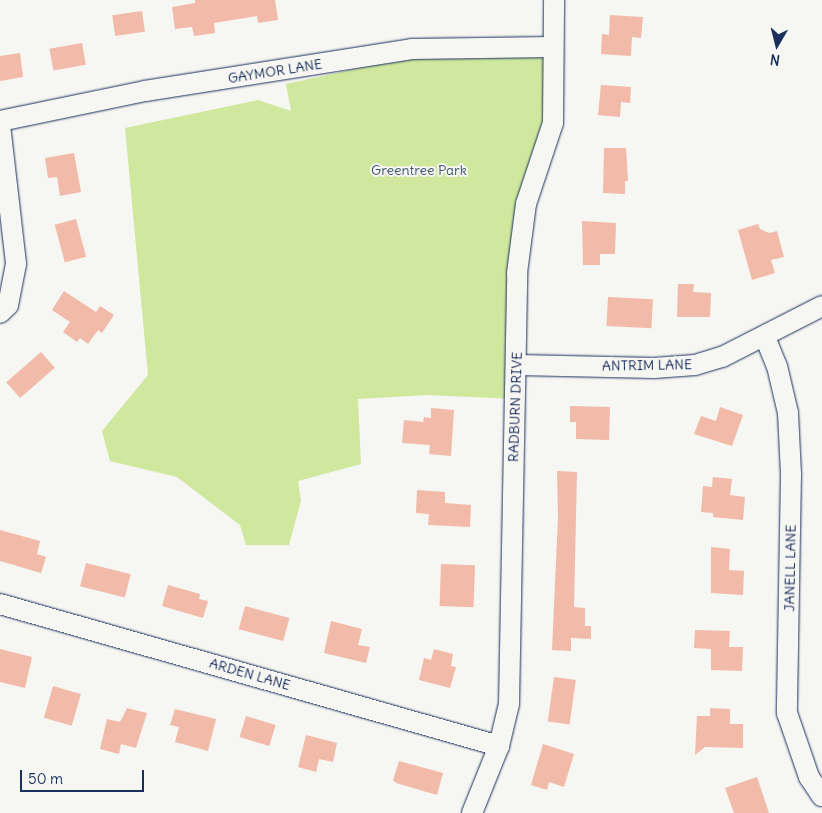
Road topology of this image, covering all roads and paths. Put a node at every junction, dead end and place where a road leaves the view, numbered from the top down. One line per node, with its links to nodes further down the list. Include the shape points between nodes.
1 (554, 0): 2 (street, RADBURN DRIVE)
2 (552, 47): 3 (street, GAYMOR LANE, via 412,49 145,91); 8 (street, RADBURN DRIVE, via 553,123 526,204 517,273)
3 (0, 120)
4 (0, 125): 6 (street, via 16,264 8,305)
5 (822, 306): 7 (street, ANTRIM LANE)
6 (0, 313)
7 (765, 337): 8 (street, ANTRIM LANE, via 722,357 695,365 654,368); 11 (street, JANELL LANE, via 777,366 788,413 791,492 788,713 809,777)
8 (518, 365): 10 (street, RADBURN DRIVE, via 513,420 509,704)
9 (0, 604): 10 (street, ARDEN LANE)
10 (500, 746): 12 (street, RADBURN DRIVE)
11 (822, 796)
12 (472, 813)

